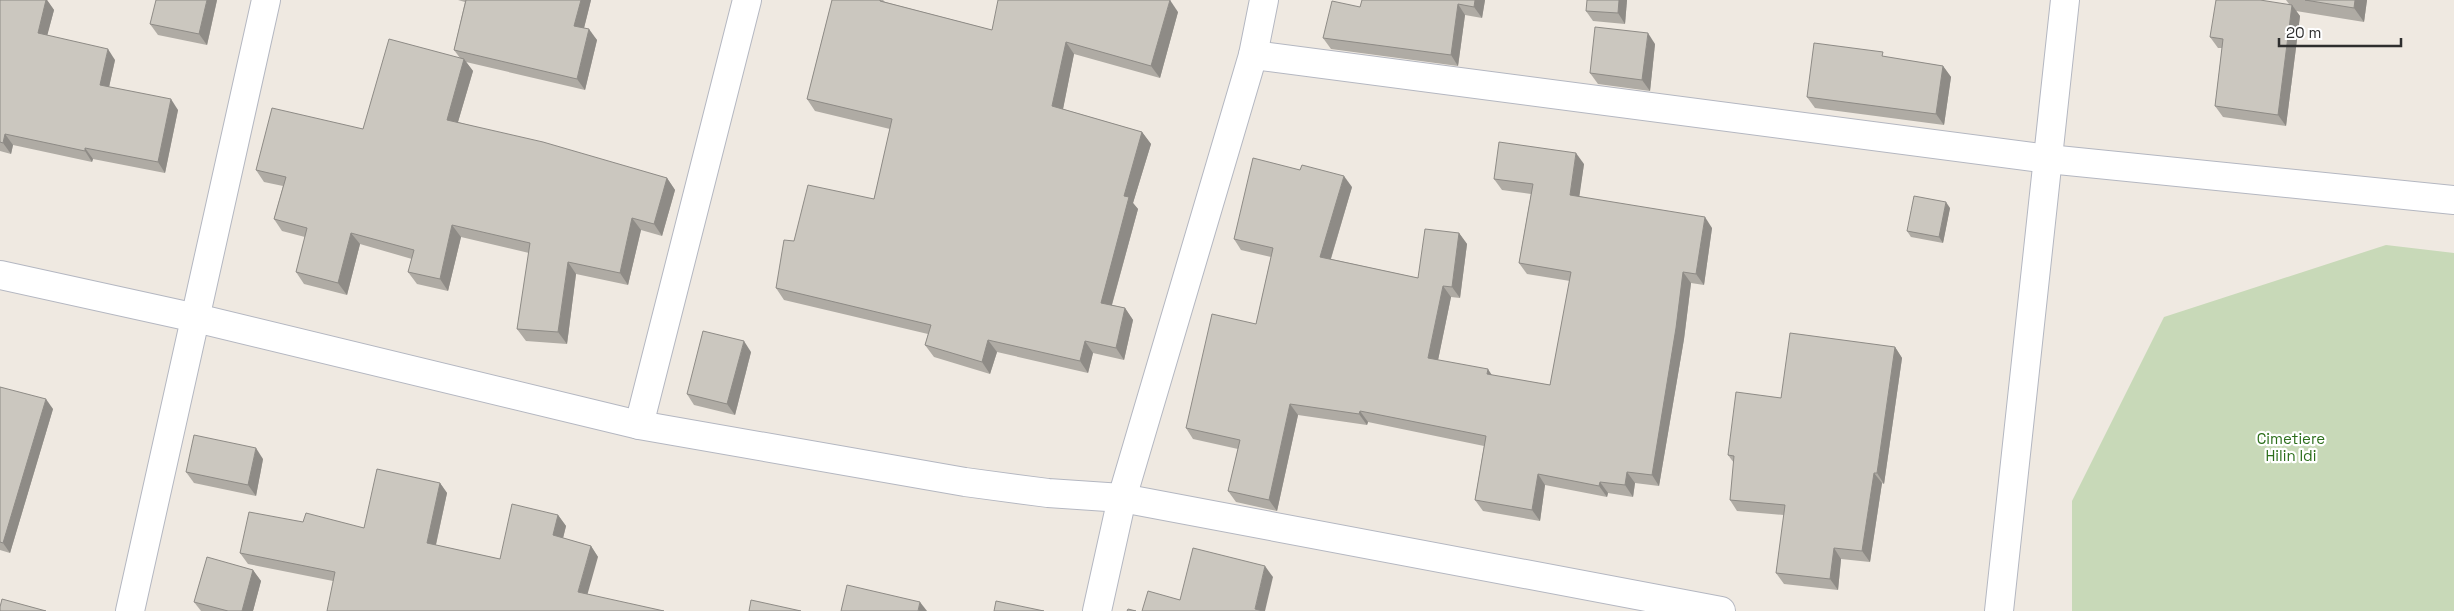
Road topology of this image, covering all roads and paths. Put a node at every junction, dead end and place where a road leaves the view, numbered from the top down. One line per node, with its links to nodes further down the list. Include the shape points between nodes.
1 (266, 0): 9 (street)
2 (747, 0): 10 (street)
3 (1264, 0): 5 (street)
4 (2065, 0): 6 (street)
5 (1253, 55): 6 (street); 11 (street)
6 (2048, 159): 7 (street); 15 (street)
7 (2454, 200)
8 (0, 275): 9 (street)
9 (196, 318): 10 (street); 12 (street)
10 (639, 426): 11 (street, via 965,482 1048,493)
11 (1122, 498): 13 (street); 14 (street)
12 (130, 611)
13 (1097, 611)
14 (1721, 611)
15 (1999, 611)

